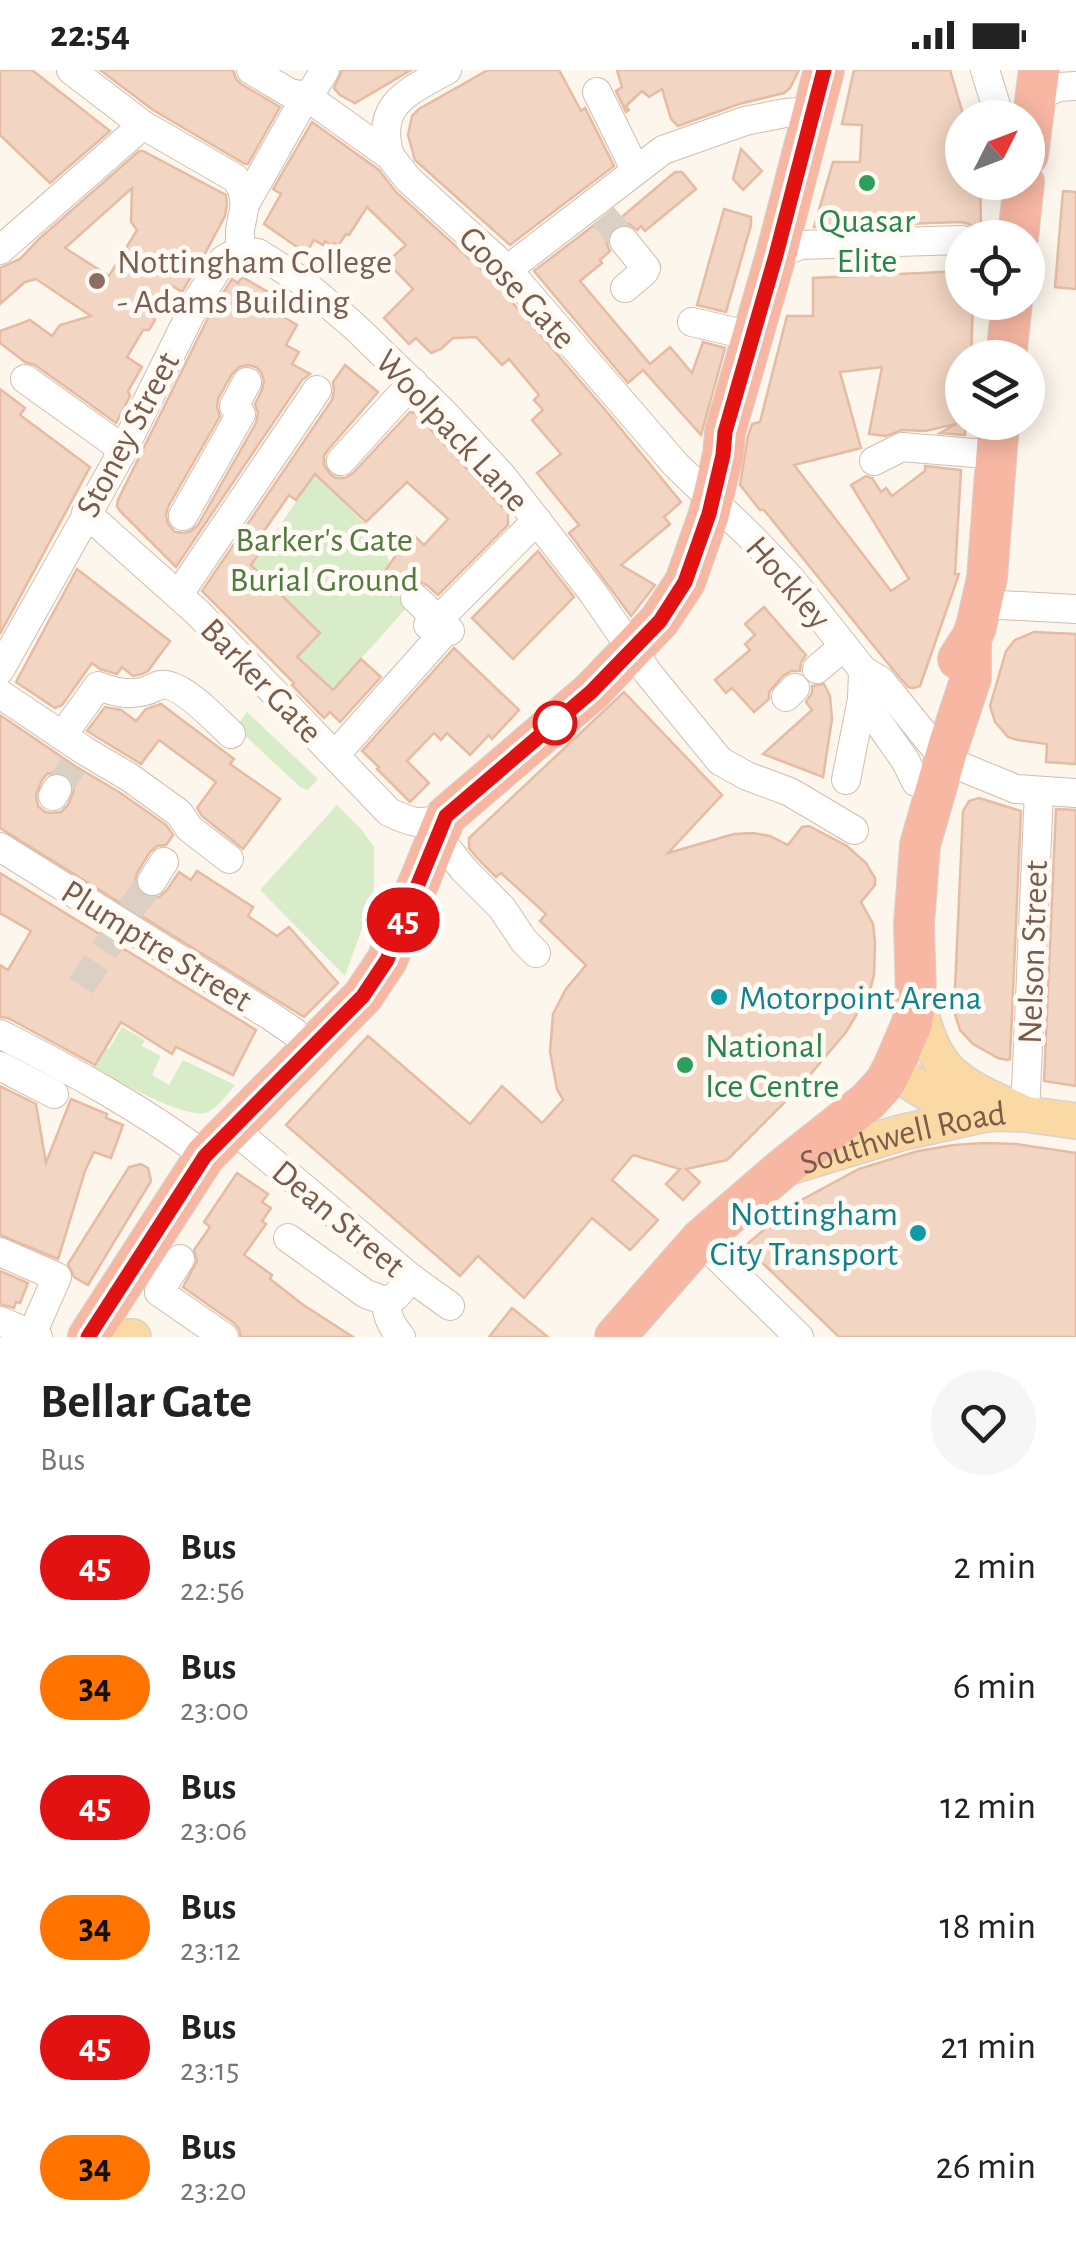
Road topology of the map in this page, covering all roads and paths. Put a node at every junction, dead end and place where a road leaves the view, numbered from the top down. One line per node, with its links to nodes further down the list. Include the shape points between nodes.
1 (71, 70): 13 (street)
2 (252, 70): 10 (street, Goose Gate)
3 (325, 70): 10 (street)
4 (447, 70): 14 (street, via 394,104 385,138)
5 (824, 70): 12 (highway)
6 (985, 70): 11 (street)
7 (1038, 83): 8 (street)
8 (1076, 86)
9 (596, 92): 15 (street)
10 (306, 96): 14 (street, Goose Gate); 16 (street)
11 (994, 100)
12 (813, 112): 15 (street, via 745,122 662,150); 21 (highway)
13 (144, 125): 16 (street, via 235,178); 19 (street)
14 (390, 156): 22 (street, Goose Gate)
15 (635, 169): 22 (street, via 597,209)
16 (245, 204): 20 (street)
17 (624, 241): 23 (street, via 646,268)
18 (945, 241): 21 (street, via 800,246)
19 (0, 250)
20 (240, 250): 28 (street, Woolpack Lane, via 258,252 300,280); 32 (street, Stoney Street, via 223,260 197,301)
21 (776, 255): 25 (highway)
22 (506, 268): 37 (street, Goose Gate)
23 (625, 288)
24 (692, 322): 25 (street)
25 (752, 336): 37 (highway)
26 (25, 379): 32 (street, via 113,442)
27 (247, 382): 33 (street, via 234,406 241,414)
28 (413, 382): 35 (street); 40 (street, Woolpack Lane)
29 (317, 390): 36 (street)
30 (985, 440): 34 (street, via 902,446)
31 (999, 440): 44 (highway)
32 (120, 454): 38 (street, Stoney Street)
33 (216, 459): 36 (street); 39 (street)
34 (874, 460)
35 (341, 461)
36 (254, 482): 41 (street)
37 (712, 498): 46 (street, Hockley, via 792,579); 47 (highway, via 685,582)
38 (86, 513): 41 (street, Barker Gate); 49 (street, Stoney Street)
39 (183, 516)
40 (536, 520): 45 (street); 47 (street, Woolpack Lane)
41 (179, 594): 55 (street, Barker Gate)
42 (415, 598): 45 (street)
43 (1076, 609): 44 (street)
44 (976, 622): 56 (highway, via 971,678)
45 (442, 627): 55 (street)
46 (844, 646): 48 (street); 50 (street, Hockley)
47 (632, 649): 60 (highway); 61 (street, Woolpack Lane, via 720,761)
48 (817, 669)
49 (0, 670)
50 (863, 670): 52 (street); 56 (street, Hockley, via 881,681)
51 (0, 694): 54 (street)
52 (862, 699): 56 (street, via 905,760); 57 (street)
53 (231, 734): 54 (street, via 174,685 116,692 98,686)
54 (75, 749): 63 (street, via 179,813)
55 (335, 755): 60 (street, Barker Gate, via 389,812)
56 (930, 760): 58 (street); 64 (highway)
57 (846, 780)
58 (1038, 791): 59 (street); 73 (street, Nelson Street)
59 (1076, 793)
60 (440, 830): 65 (street, via 464,870); 68 (highway, via 378,976)
61 (854, 830)
62 (0, 847): 68 (street, Plumptre Street, via 272,1016)
63 (230, 859)
64 (914, 924): 66 (highway); 69 (highway, via 886,1020 884,1048)
65 (536, 952)
66 (916, 997): 69 (highway); 73 (main road, Southwell Road, via 927,1041 952,1076)
67 (0, 1034): 75 (street, Dean Street, via 164,1126)
68 (310, 1048): 75 (highway)
69 (894, 1065): 72 (main road, via 919,1090); 76 (highway, via 868,1101)
70 (0, 1066): 71 (street)
71 (54, 1094)
72 (982, 1114): 73 (main road, Southwell Road); 76 (main road, Southwell Road)
73 (1026, 1114): 74 (main road, Southwell Road)
74 (1076, 1121)
75 (218, 1141): 81 (street, Dean Street); 86 (highway)
76 (782, 1169): 78 (highway)
77 (288, 1238): 82 (street)
78 (700, 1240): 91 (highway); 92 (street)
79 (0, 1252): 85 (street, via 56,1277)
80 (180, 1259): 89 (street, via 158,1292)
81 (411, 1278): 82 (street); 83 (street, Dean Street)
82 (386, 1302): 90 (street)
83 (450, 1306)
84 (0, 1321): 85 (street)
85 (35, 1336)
86 (88, 1337)
87 (115, 1337): 88 (main road)
88 (133, 1337)
89 (224, 1337)
90 (400, 1337)
91 (615, 1337)
92 (799, 1337)

